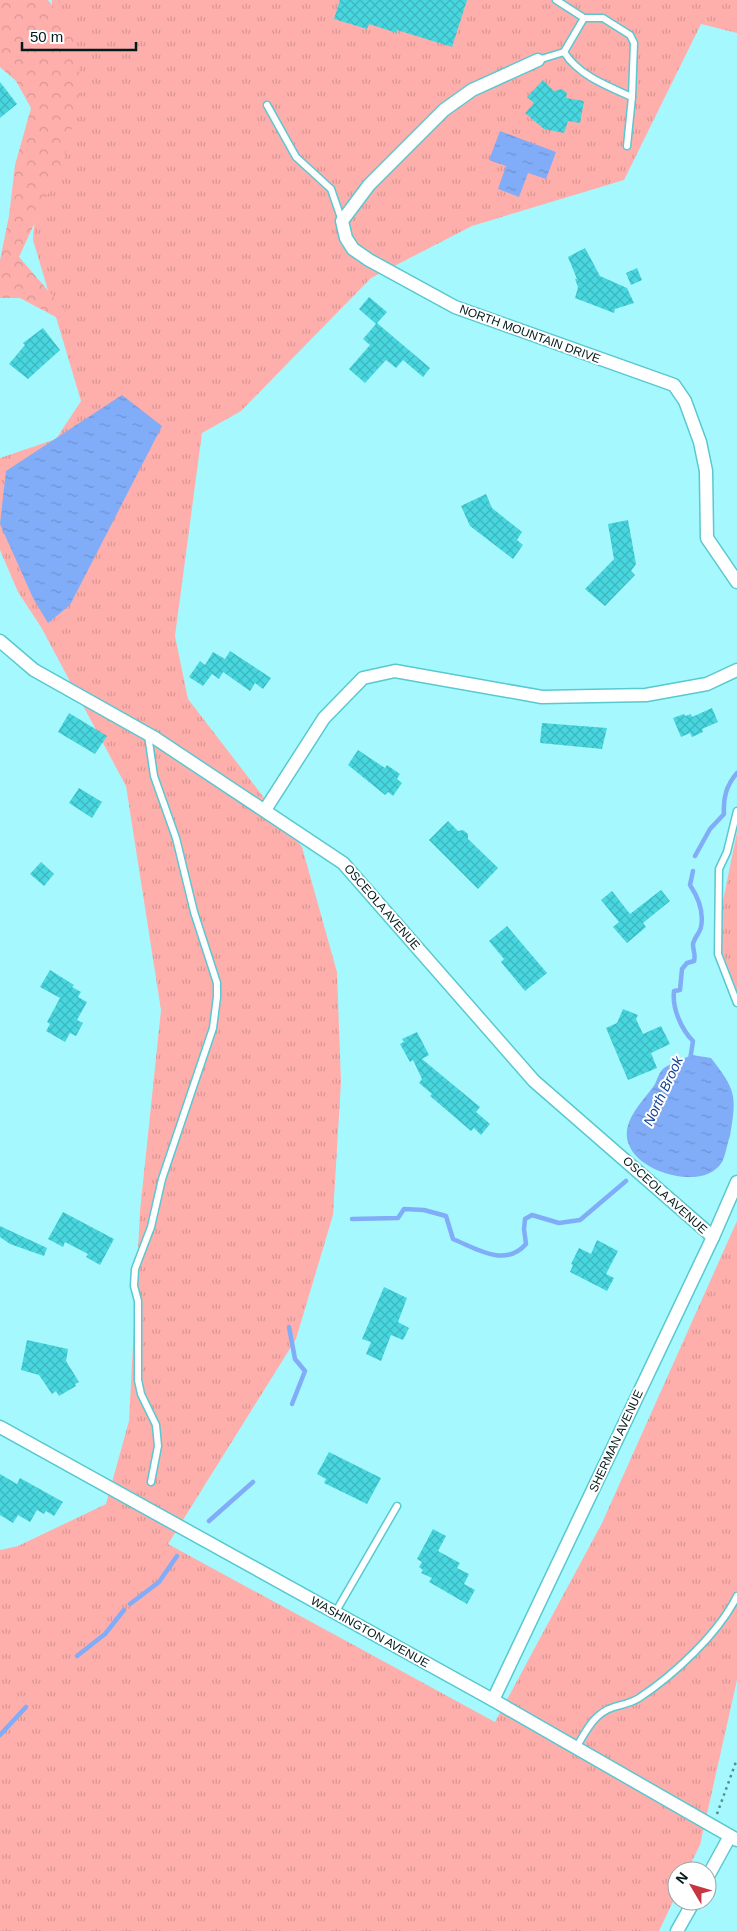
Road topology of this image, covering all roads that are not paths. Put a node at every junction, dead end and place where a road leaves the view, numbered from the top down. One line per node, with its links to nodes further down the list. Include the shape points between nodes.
1 (556, 0): 2 (lane)
2 (584, 18): 3 (lane); 5 (lane, via 603,18 630,35 634,43)
3 (564, 52): 4 (lane); 5 (lane, via 572,64)
4 (538, 60): 8 (street, via 472,90 444,110 368,185)
5 (632, 97): 7 (lane)
6 (268, 105): 8 (lane, via 296,157 331,189)
7 (627, 146)
8 (342, 221): 9 (street, NORTH MOUNTAIN DRIVE, via 353,249 455,307 674,386 685,402 700,442 706,471 707,538)
9 (737, 582)
10 (0, 640): 12 (street, OSCEOLA AVENUE, via 34,670)
11 (737, 670): 13 (street, via 707,684 646,695 561,697 542,697 395,671 363,678 324,718)
12 (148, 734): 13 (street, OSCEOLA AVENUE); 19 (lane, via 154,776 176,838 194,912 217,983 213,1028 135,1269 138,1380 156,1425 158,1446)
13 (265, 810): 17 (street, OSCEOLA AVENUE, via 343,863 534,1081)
14 (737, 811): 15 (lane, via 727,852 719,869 718,954)
15 (737, 1003)
16 (737, 1182): 17 (street, SHERMAN AVENUE)
17 (713, 1237): 23 (street, SHERMAN AVENUE)
18 (0, 1427): 22 (street, WASHINGTON AVENUE)
19 (151, 1482)
20 (397, 1506): 22 (lane)
21 (737, 1596): 24 (lane, via 706,1642 641,1697 603,1712 593,1720)
22 (335, 1613): 23 (street, WASHINGTON AVENUE)
23 (493, 1700): 24 (street, WASHINGTON AVENUE)
24 (576, 1748): 25 (street, WASHINGTON AVENUE)
25 (733, 1838): 26 (street)
26 (717, 1863)
27 (688, 1911): 28 (street)
28 (677, 1931)

